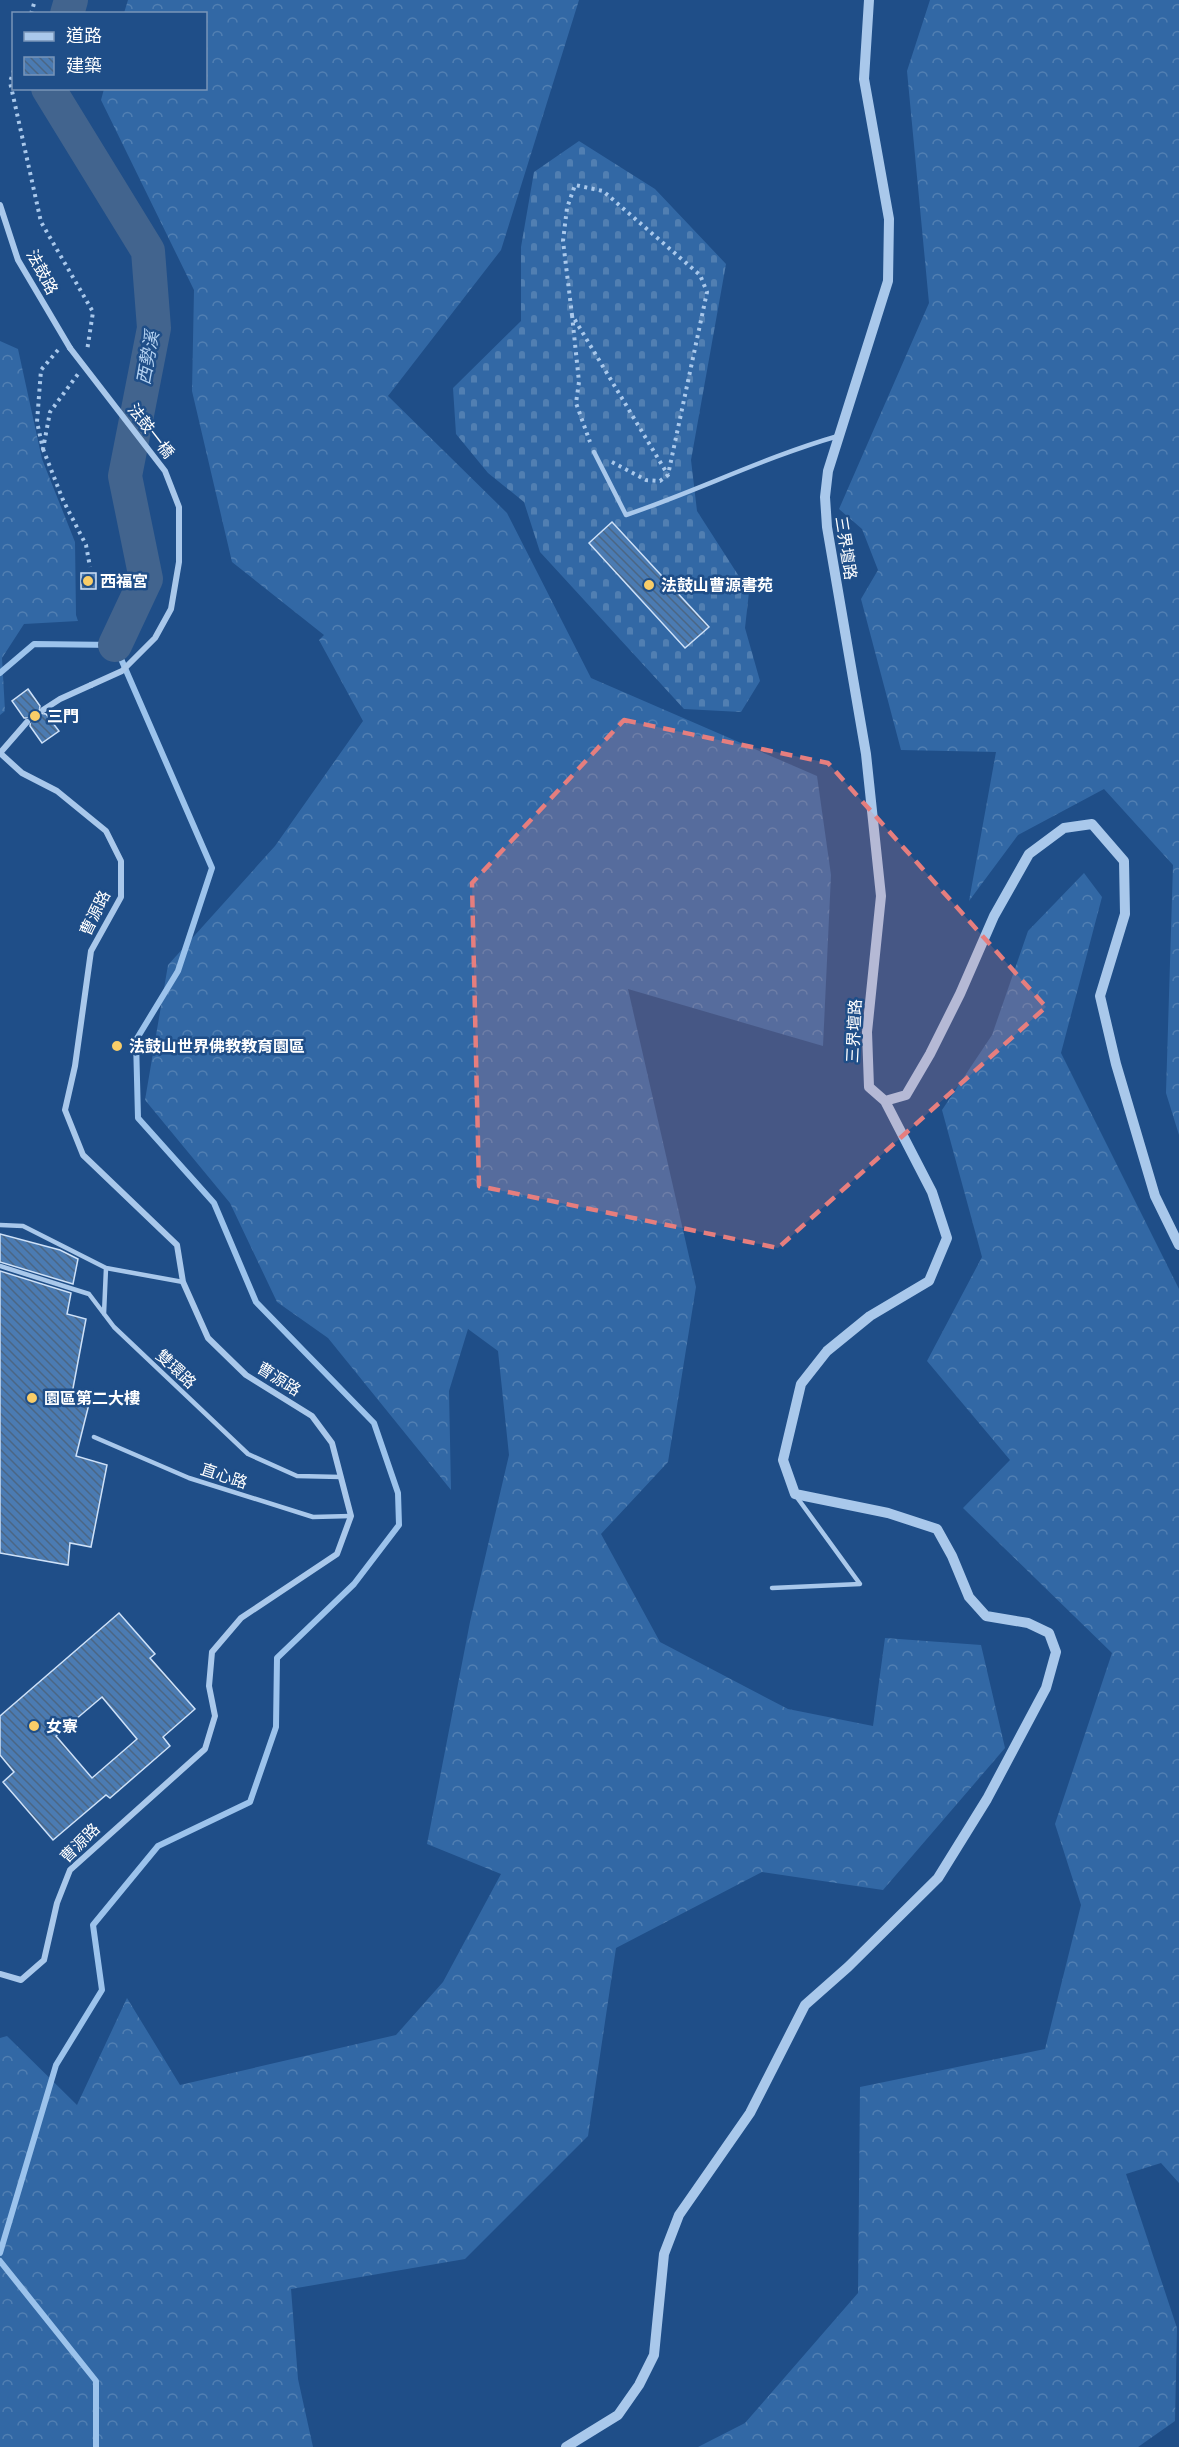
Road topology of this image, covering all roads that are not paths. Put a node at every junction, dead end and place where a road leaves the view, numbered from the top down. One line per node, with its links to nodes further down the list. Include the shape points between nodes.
1 (868, 0): 4 (street, 三界壇路, via 864,79 889,219 888,281)
2 (0, 205): 3 (street, 法鼓路, via 18,260)
3 (70, 348): 6 (street, 法鼓一橋, bridge, via 165,471 179,507 179,562 171,609 155,638 123,671)
4 (840, 435): 5 (lane, via 793,449 626,515); 9 (street, 三界壇路, via 828,471 826,527 866,754 881,896 867,1068 869,1087)
5 (594, 452)
6 (44, 710)
7 (27, 722): 8 (street)
8 (0, 753): 14 (street, 曹源路, via 22,773 57,791 106,831 121,861 121,897 91,951 65,1110 83,1155 177,1245)
9 (885, 1101): 11 (street, via 906,1095 930,1054 994,916 1029,854 1065,828 1092,824 1124,861 1125,914 1100,996 1155,1196); 18 (street, 三界壇路, via 932,1192 947,1238 929,1281 870,1316 826,1351 801,1384 783,1460)
10 (0, 1225): 13 (lane, via 23,1226)
11 (1179, 1245)
12 (0, 1266): 15 (lane, 雙環路, via 89,1294)
13 (106, 1268): 14 (lane); 15 (lane)
14 (183, 1282): 17 (street, 曹源路, via 208,1338 246,1375 312,1416 332,1443)
15 (104, 1314): 17 (lane, 雙環路, via 248,1454 297,1476)
16 (94, 1437): 19 (lane, 直心路, via 189,1478 313,1517)
17 (341, 1477): 19 (street, 曹源路)
18 (795, 1494): 20 (lane, via 860,1584); 22 (street, via 888,1513 937,1529 969,1597 986,1616 1028,1623 1049,1633 1056,1652 1046,1688 1019,1743 938,1878 805,2005 750,2113 679,2215 664,2254 654,2355 639,2385 618,2415)
19 (351, 1516): 21 (street, 曹源路, via 337,1554 242,1618 212,1652 209,1686 215,1716 205,1749 69,1870 44,1960 21,1980)
20 (772, 1588)
21 (0, 1974)
22 (566, 2447)

